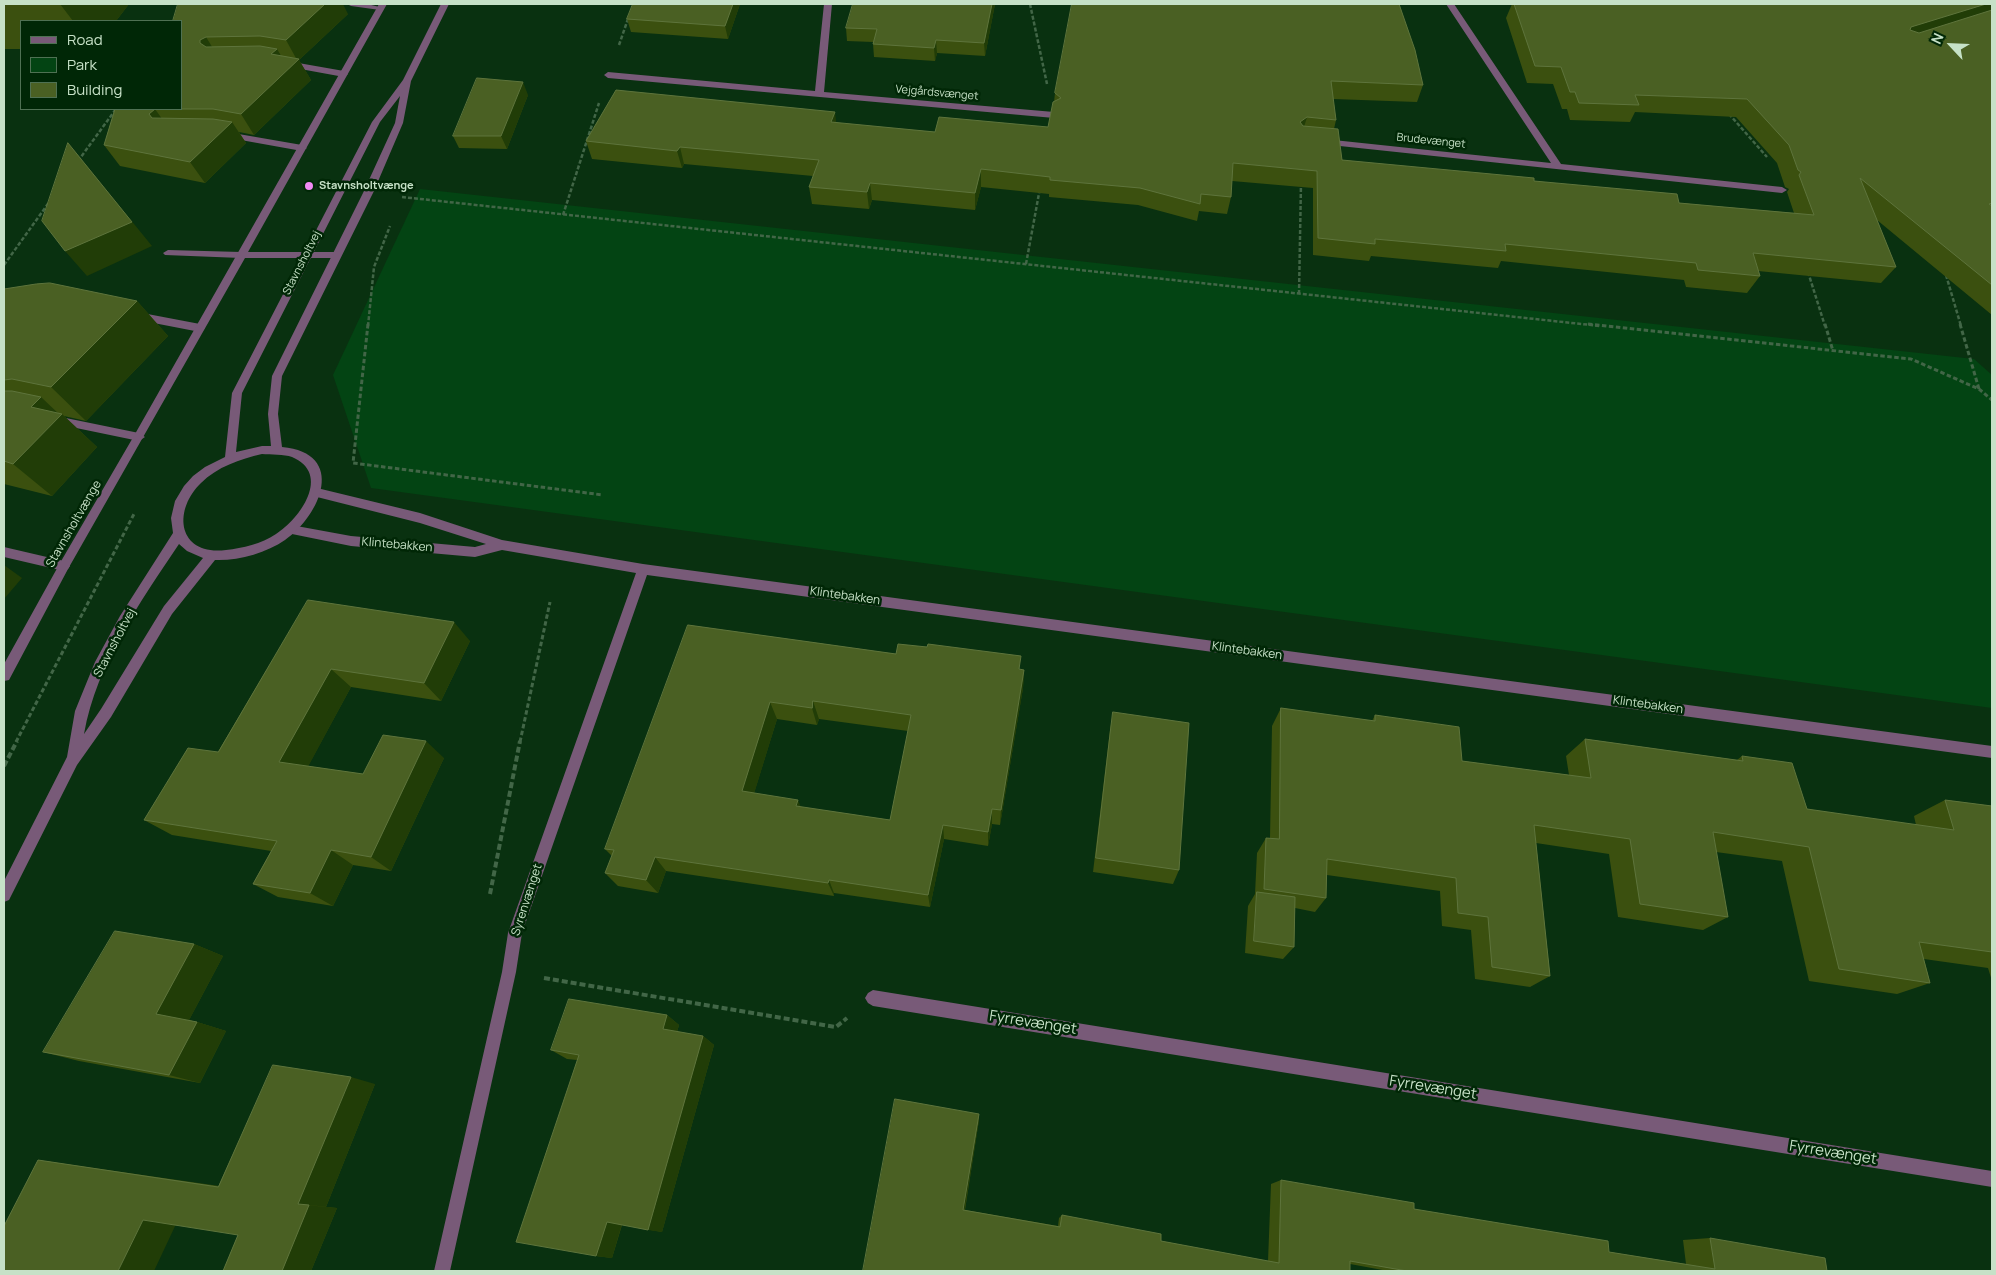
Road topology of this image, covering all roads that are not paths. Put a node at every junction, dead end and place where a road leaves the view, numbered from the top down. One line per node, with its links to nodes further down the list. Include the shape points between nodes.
1 (350, 4): 5 (street)
2 (446, 4): 9 (street, Stavnsholtvej)
3 (828, 4): 10 (street)
4 (1450, 4): 15 (street)
5 (382, 6): 7 (street, Stavnsholtvænge)
6 (273, 62): 7 (street)
7 (344, 74): 14 (street, Stavnsholtvænge)
8 (608, 75): 10 (street, Vejgårdsvænget)
9 (407, 80): 19 (street, Stavnsholtvej, via 376,122); 20 (street, Stavnsholtvej, via 399,123)
10 (818, 94): 11 (street, Vejgårdsvænget)
11 (1054, 115)
12 (217, 135): 14 (street)
13 (1312, 140): 15 (street, Brudevænget)
14 (302, 148): 18 (street, Stavnsholtvænge)
15 (1558, 166): 16 (street, Brudevænget)
16 (1782, 190)
17 (168, 253): 18 (street)
18 (241, 255): 19 (street); 22 (street, Stavnsholtvænge)
19 (306, 255): 20 (street); 26 (street, Stavnsholtvej, via 237,393)
20 (336, 256): 25 (street, Stavnsholtvej, via 276,376 273,414)
21 (125, 314): 22 (street)
22 (200, 328): 24 (street, Stavnsholtvænge)
23 (40, 419): 24 (street)
24 (139, 438): 33 (street, Stavnsholtvænge)
25 (277, 450): 26 (street, via 246,453); 27 (street, via 299,456 310,464 317,480)
26 (230, 459): 29 (street, via 211,469 188,489 179,505 176,520)
27 (317, 493): 28 (street, via 307,514); 30 (street, Klintebakken, via 428,520)
28 (291, 530): 30 (street, Klintebakken, via 351,541 475,552); 32 (street, via 254,550)
29 (179, 534): 32 (street, via 188,546); 37 (street, Stavnsholtvej, via 104,657 82,710)
30 (502, 545): 34 (street, Klintebakken)
31 (4, 552): 33 (street)
32 (212, 555): 37 (street, Stavnsholtvej, via 168,610)
33 (64, 566): 35 (street, Stavnsholtvænge)
34 (643, 569): 36 (street, Klintebakken); 41 (street, Syrenvænget, via 515,933)
35 (4, 676)
36 (1992, 752)
37 (72, 761): 38 (street, Stavnsholtvej)
38 (4, 896)
39 (874, 998): 40 (street, Fyrrevænget)
40 (1992, 1179)
41 (442, 1271)

